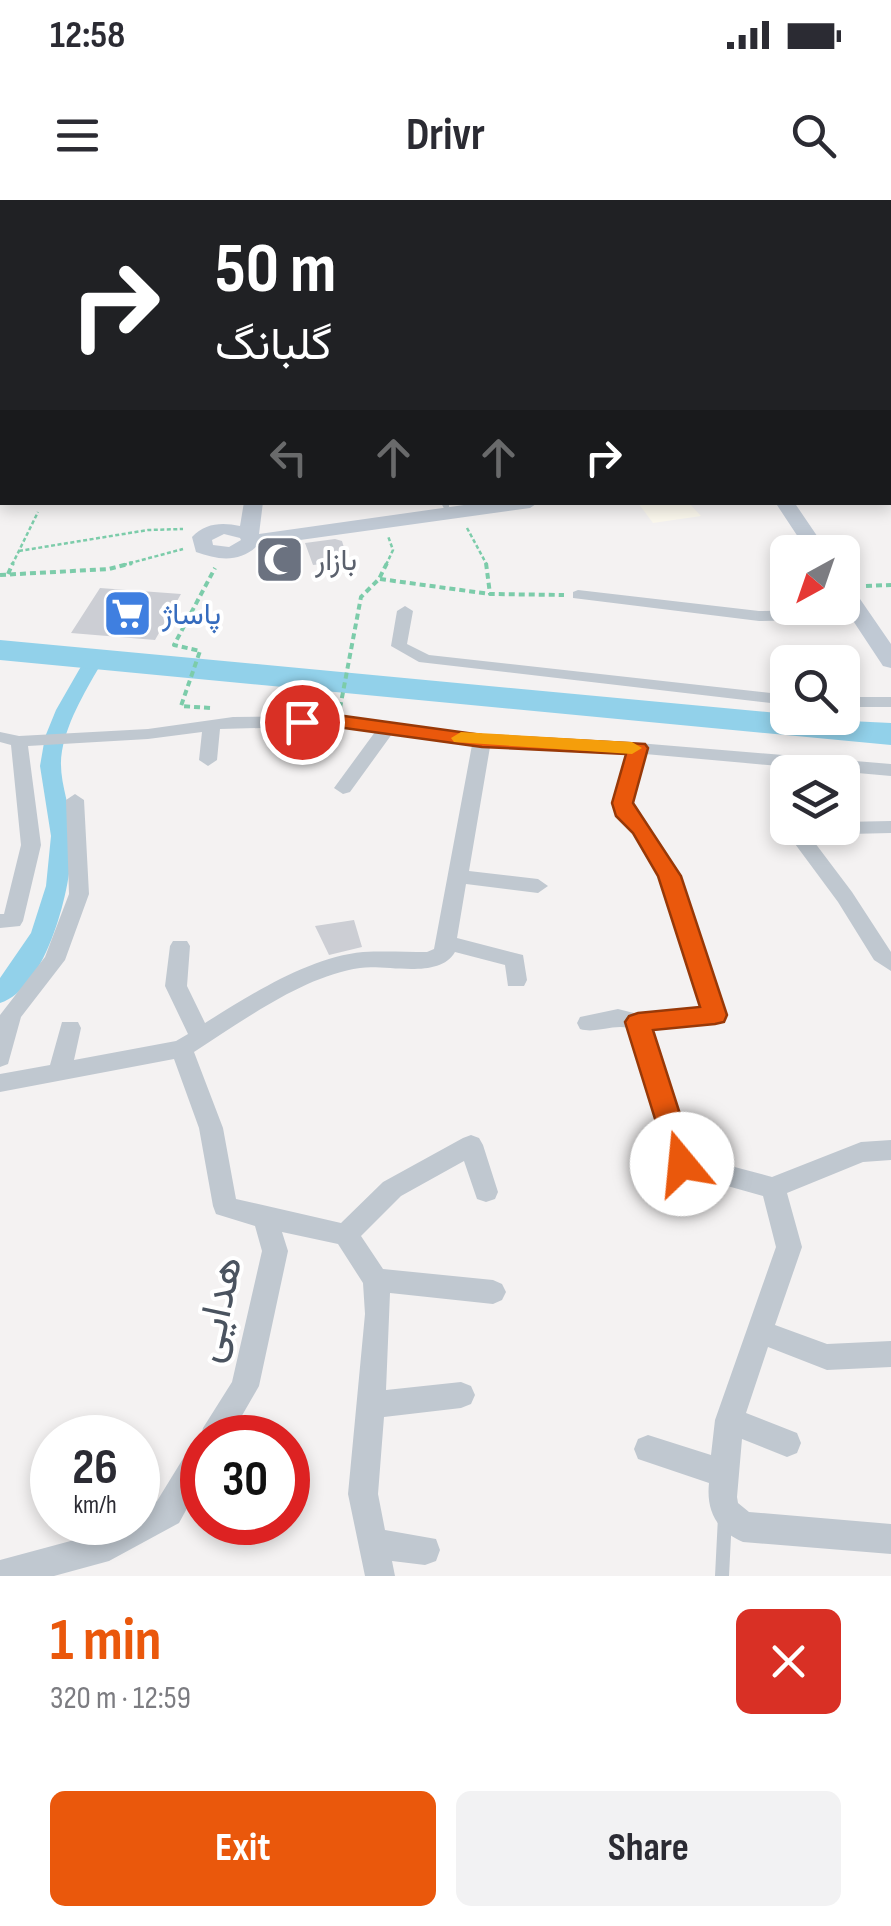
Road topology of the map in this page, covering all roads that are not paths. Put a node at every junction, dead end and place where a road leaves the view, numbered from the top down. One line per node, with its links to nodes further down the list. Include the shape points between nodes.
1 (494, 200): 2 (street)
2 (504, 200)
3 (233, 505): 7 (main road)
4 (254, 505): 9 (main road)
5 (786, 505): 8 (main road)
6 (455, 506): 9 (main road); 9 (main road, via 382,523)
7 (210, 533): 9 (main road, via 232,528); 9 (main road, via 223,554 245,548)
8 (806, 535)
9 (250, 536)
10 (578, 595): 13 (street)
11 (405, 611): 15 (street, via 400,646 425,659)
12 (860, 615): 14 (main road)
13 (770, 616)
14 (891, 661)
15 (770, 698)
16 (860, 702): 17 (street)
17 (891, 702)
18 (212, 725): 19 (street, via 337,721); 20 (street); 23 (street)
19 (387, 728): 21 (street); 25 (street)
20 (9, 739): 30 (street, via 31,845 13,920)
21 (482, 741): 22 (street); 28 (street)
22 (638, 748): 24 (street); 35 (street, via 622,803 670,876 715,1015)
23 (208, 760)
24 (891, 770)
25 (343, 788)
26 (75, 800): 39 (street, via 80,894 54,960 10,1015)
27 (891, 827): 33 (street, via 794,829)
28 (456, 876): 29 (street); 31 (street)
29 (538, 886)
30 (0, 921)
31 (445, 942): 34 (street, via 516,960); 38 (street, via 444,953 430,960 338,964 266,996)
32 (180, 946): 38 (street, via 176,986)
33 (886, 959)
34 (516, 980)
35 (638, 1022): 36 (street, via 618,1017); 43 (street, via 682,1164)
36 (588, 1023)
37 (70, 1028): 40 (street)
38 (191, 1043): 40 (street); 45 (street, هدایی, via 225,1206)
39 (0, 1058)
40 (60, 1071): 41 (street)
41 (0, 1083)
42 (891, 1150): 43 (street, via 860,1152)
43 (773, 1188): 49 (street, via 789,1246)
44 (486, 1192): 46 (street, via 472,1145 392,1189)
45 (265, 1218): 46 (street); 53 (street, هدایی, via 275,1251 245,1386)
46 (346, 1235): 47 (street)
47 (376, 1280): 48 (street); 52 (street)
48 (493, 1292)
49 (758, 1331): 50 (street, via 827,1357); 54 (street)
50 (891, 1354)
51 (461, 1394): 52 (street)
52 (371, 1405): 61 (street, via 363,1494)
53 (227, 1415)
54 (729, 1420): 55 (street); 57 (street)
55 (787, 1443)
56 (648, 1449): 57 (street)
57 (724, 1474): 59 (street)
58 (180, 1492): 63 (street, via 168,1512)
59 (725, 1511): 60 (street, via 743,1526); 66 (lane)
60 (891, 1540)
61 (374, 1543): 62 (street); 65 (street)
62 (425, 1550)
63 (55, 1568): 64 (street)
64 (0, 1575)
65 (380, 1576)
66 (722, 1576)

